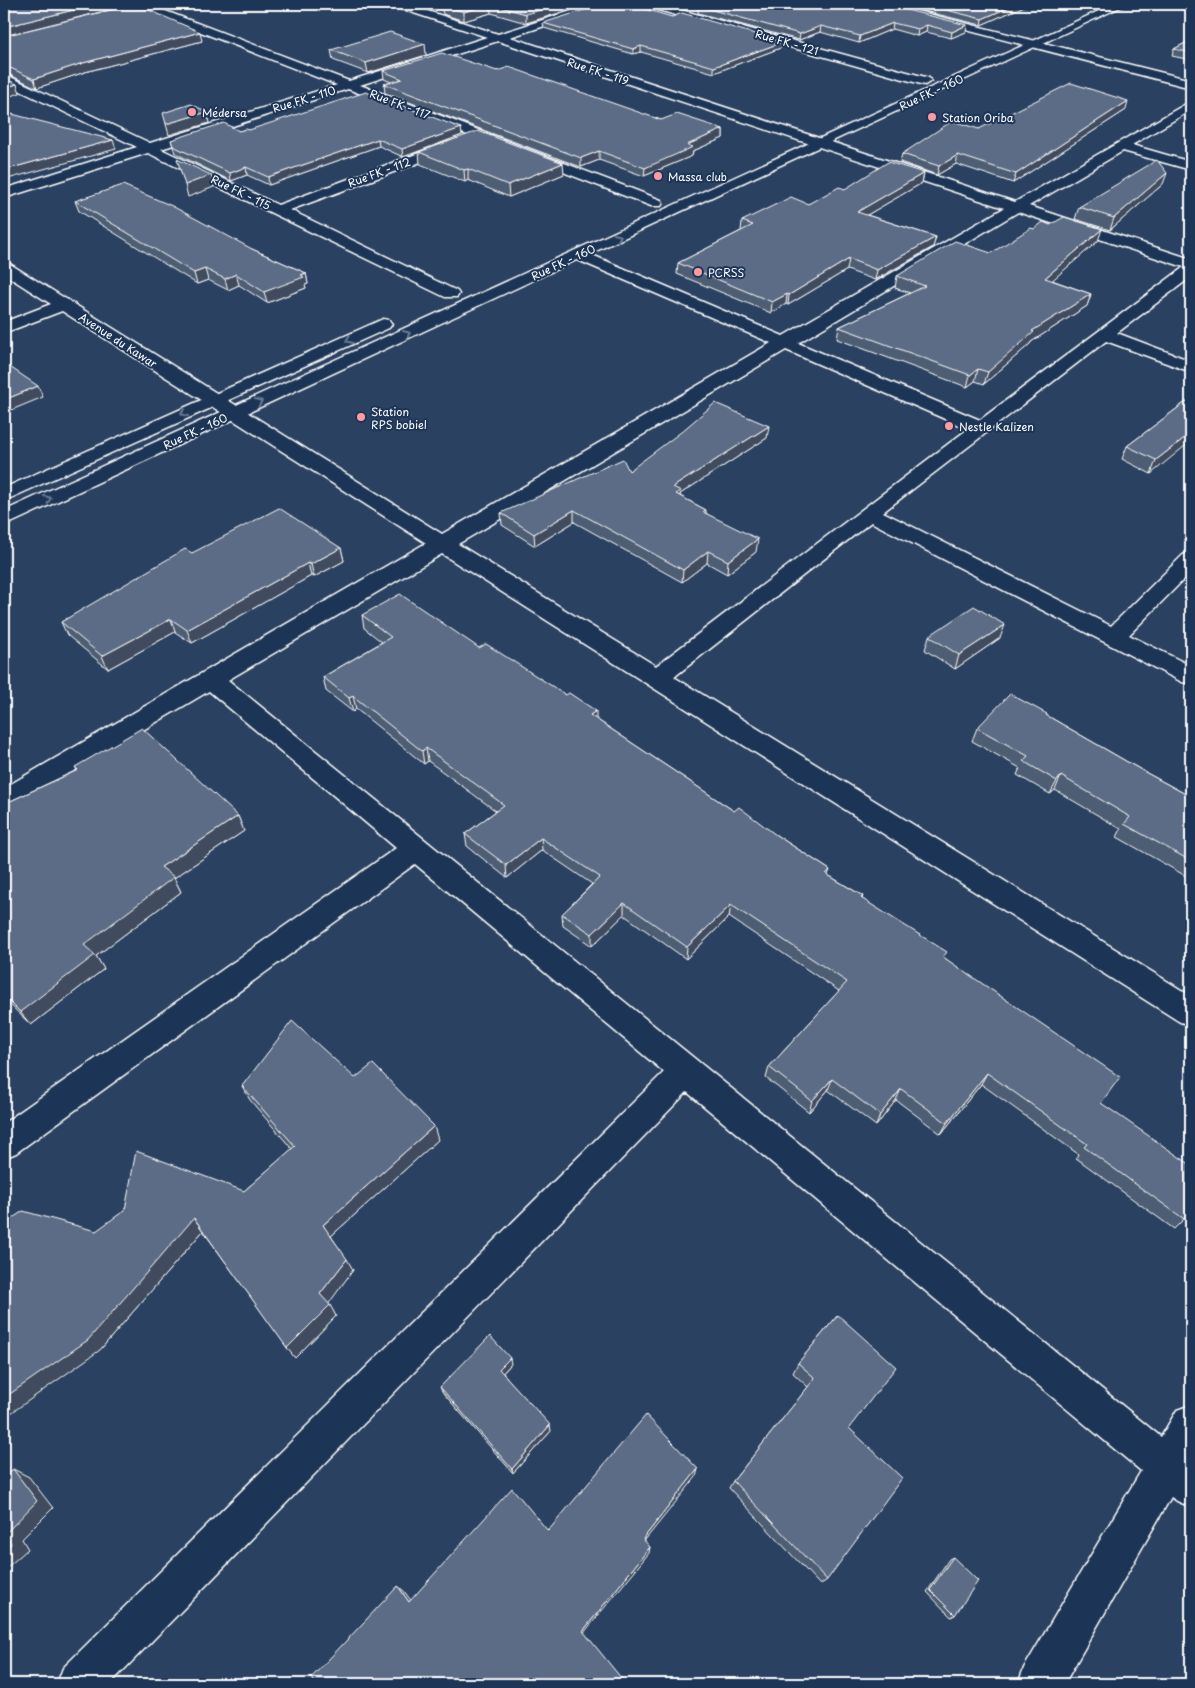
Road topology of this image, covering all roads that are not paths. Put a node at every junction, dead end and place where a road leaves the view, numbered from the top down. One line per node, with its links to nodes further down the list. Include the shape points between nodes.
1 (396, 4): 8 (street, Rue FK - 119)
2 (604, 4): 8 (street, Rue FK - 110)
3 (648, 4): 12 (street, Rue FK - 121)
4 (877, 4): 9 (street)
5 (1095, 4): 9 (street, Rue FK - 160)
6 (1122, 4): 10 (street, Rue FK - 160)
7 (143, 6): 14 (street, Rue FK - 117)
8 (498, 38): 14 (street, Rue FK - 110); 17 (street, Rue FK - 119)
9 (1019, 40): 10 (street); 12 (street, Rue FK - 160)
10 (1034, 44): 13 (street); 18 (street, Rue FK - 160)
11 (4, 78): 20 (street, Rue FK - 115)
12 (926, 81): 17 (street, Rue FK - 160)
13 (1191, 84)
14 (349, 85): 16 (street, Rue FK - 117); 20 (street, Rue FK - 110)
15 (1191, 105): 19 (street)
16 (480, 135): 23 (street, Rue FK - 117); 25 (street, Rue FK - 112)
17 (801, 138): 18 (street, Rue FK - 119); 23 (street, Rue FK - 160)
18 (821, 144): 24 (street, Rue FK - 119); 27 (street, Rue FK - 160, one-way to 18)
19 (1121, 146): 21 (street); 24 (street)
20 (149, 148): 22 (street, Rue FK - 110); 25 (street, Rue FK - 115)
21 (1191, 166)
22 (4, 194)
23 (656, 203): 26 (street, Rue FK - 160)
24 (1016, 207): 28 (street, Rue FK - 119); 38 (street)
25 (277, 210): 32 (street, Rue FK - 115)
26 (620, 218)
27 (580, 255): 38 (street); 41 (street, Rue FK - 160, one-way to 27)
28 (1191, 264)
29 (4, 267): 34 (street, Avenue du Kawar)
30 (1191, 269): 37 (street)
31 (469, 286): 32 (street)
32 (451, 294): 33 (street)
33 (433, 302)
34 (64, 305): 36 (street); 40 (street, Avenue du Kawar)
35 (398, 317): 40 (street, Rue FK - 160, one-way to 40)
36 (4, 328)
37 (1105, 336): 39 (street); 42 (street)
38 (784, 343): 42 (street); 46 (street)
39 (1191, 367)
40 (212, 400): 41 (street, Avenue du Kawar); 43 (street, Rue FK - 160, one-way to 43)
41 (233, 414): 45 (street, Rue FK - 160, one-way to 41); 46 (street, Avenue du Kawar)
42 (983, 428): 44 (street)
43 (4, 495)
44 (869, 514): 48 (street); 50 (street)
45 (4, 519)
46 (441, 544): 50 (street, Avenue du Kawar); 51 (street)
47 (1191, 560): 48 (street)
48 (1114, 637): 49 (street)
49 (1191, 676)
50 (657, 678): 54 (street, Avenue du Kawar)
51 (210, 679): 52 (street); 53 (street)
52 (4, 800)
53 (416, 848): 55 (street); 56 (street)
54 (1191, 1012)
55 (686, 1071): 58 (street); 59 (street)
56 (4, 1142)
57 (1191, 1424): 58 (street)
58 (1179, 1477): 60 (street)
59 (80, 1684)
60 (1040, 1684)

